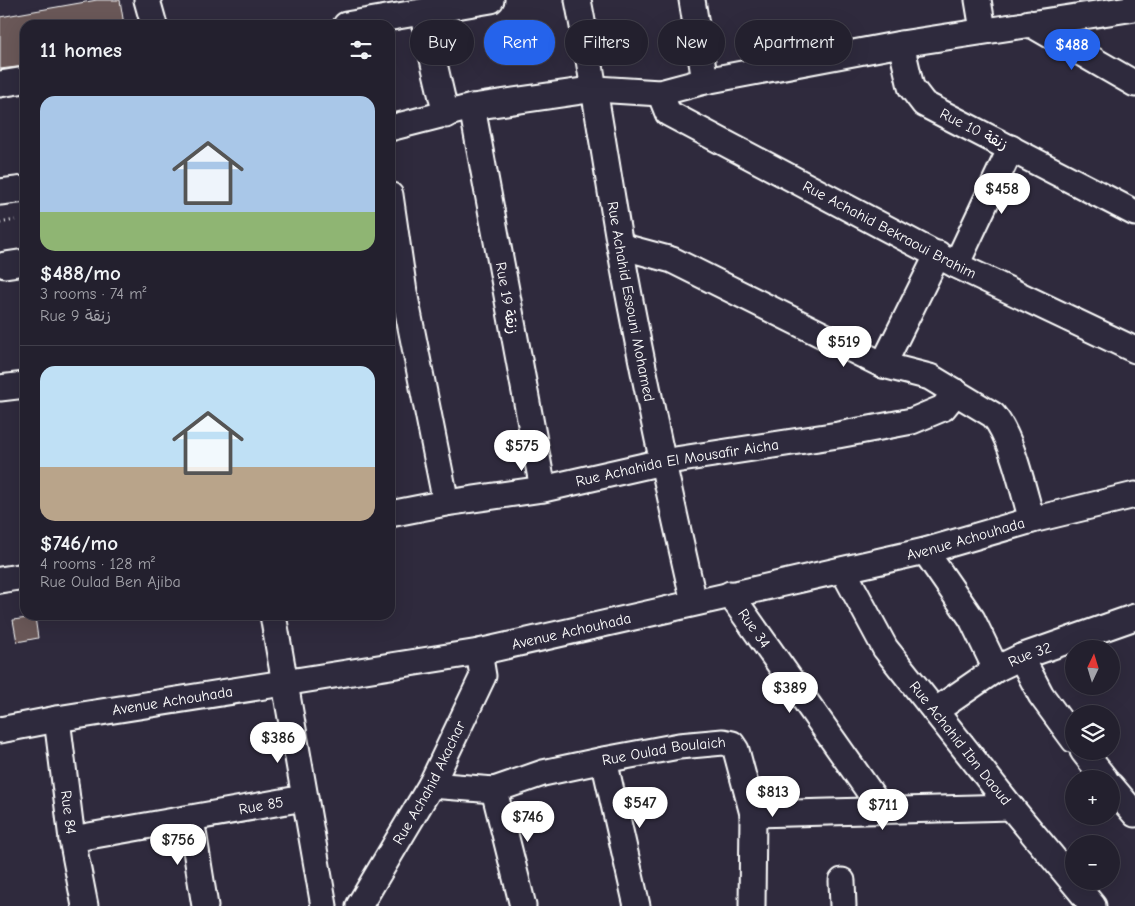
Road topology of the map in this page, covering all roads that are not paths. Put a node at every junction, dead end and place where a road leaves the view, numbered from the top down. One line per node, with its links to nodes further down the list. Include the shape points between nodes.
1 (147, 0): 8 (street)
2 (492, 0): 7 (street)
3 (578, 0): 17 (street, Rue Achahid Essouni Mohamed)
4 (692, 0): 14 (street)
5 (978, 0): 11 (street)
6 (1135, 8): 10 (street)
7 (422, 12): 9 (street); 20 (street)
8 (153, 20)
9 (375, 20)
10 (1029, 23): 11 (street); 16 (street)
11 (984, 30): 12 (street)
12 (900, 44): 14 (street); 22 (street, Rue 10 زنقة, via 906,74 924,104)
13 (20, 81): 15 (street)
14 (705, 81): 18 (street)
15 (0, 84)
16 (1135, 84)
17 (596, 89): 18 (street); 19 (street); 26 (street, Rue Achahid Essouni Mohamed)
18 (660, 93): 27 (street, Rue Achahid Bekraoui Brahim, via 668,112)
19 (472, 107): 20 (street); 36 (street, Rue 19 زنقة)
20 (446, 115): 21 (street)
21 (395, 127)
22 (1011, 148): 25 (street, Rue 10 زنقة); 27 (street)
23 (20, 190): 24 (street)
24 (0, 192)
25 (1135, 213)
26 (620, 246): 31 (street, via 672,260); 35 (street, Rue Achahid Essouni Mohamed)
27 (947, 260): 30 (street, Rue Achahid Bekraoui Brahim); 31 (street)
28 (395, 266): 29 (street)
29 (397, 294): 38 (street)
30 (1135, 350)
31 (883, 366): 34 (street, via 930,377)
32 (20, 386): 33 (street)
33 (0, 388)
34 (956, 392): 35 (street, Rue Achahida El Mousafir Aicha, via 943,408 912,421); 40 (street, via 992,415 1000,424)
35 (662, 462): 36 (street, Rue Achahida El Mousafir Aicha); 46 (street, Rue Achahid Essouni Mohamed)
36 (543, 489): 38 (street, Rue Achahida El Mousafir Aicha)
37 (1135, 495): 40 (street, Avenue Achouhada)
38 (446, 503): 39 (street, Rue Achahida El Mousafir Aicha)
39 (395, 513)
40 (1032, 520): 41 (street, Avenue Achouhada)
41 (925, 551): 42 (street, Avenue Achouhada); 51 (street, via 972,619)
42 (843, 570): 45 (street, Avenue Achouhada); 53 (street, Rue Achahid Ibn Daoud, via 885,648)
43 (20, 577): 44 (street)
44 (0, 580)
45 (730, 594): 46 (street, Avenue Achouhada); 65 (street, Rue 34)
46 (694, 602): 49 (street, Avenue Achouhada)
47 (1135, 618): 50 (street, Rue 32)
48 (274, 620): 52 (street)
49 (479, 652): 52 (street, Avenue Achouhada); 60 (street, Rue Achahid Akachar, via 483,676)
50 (1020, 657): 51 (street, Rue 32); 55 (street, via 1041,696)
51 (996, 668): 53 (street, Rue 32)
52 (286, 682): 54 (street, Avenue Achouhada); 63 (street)
53 (935, 711): 64 (street, Rue Achahid Ibn Daoud)
54 (57, 719): 56 (street, Avenue Achouhada); 69 (street, Rue 84)
55 (1065, 728)
56 (0, 730)
57 (604, 760): 61 (street, Rue Oulad Boulaich, via 543,772); 66 (street, Rue Oulad Boulaich, via 679,746 732,744); 76 (street)
58 (1090, 760): 59 (street)
59 (1098, 770)
60 (431, 785): 61 (street); 74 (street, Rue Achahid Akachar)
61 (494, 790): 75 (street)
62 (1120, 796): 67 (street)
63 (304, 798): 68 (street, Rue 85); 73 (street)
64 (1011, 808): 65 (street); 79 (street, Rue Achahid Ibn Daoud)
65 (883, 811): 66 (street)
66 (753, 814): 77 (street, Rue Oulad Boulaich)
67 (1135, 814)
68 (191, 819): 69 (street, Rue 85); 72 (street)
69 (72, 839): 71 (street, Rue 84)
70 (842, 881): 78 (street)
71 (84, 906)
72 (205, 906)
73 (324, 906)
74 (360, 906)
75 (523, 906)
76 (637, 906)
77 (752, 906)
78 (843, 906)
79 (1094, 906)

